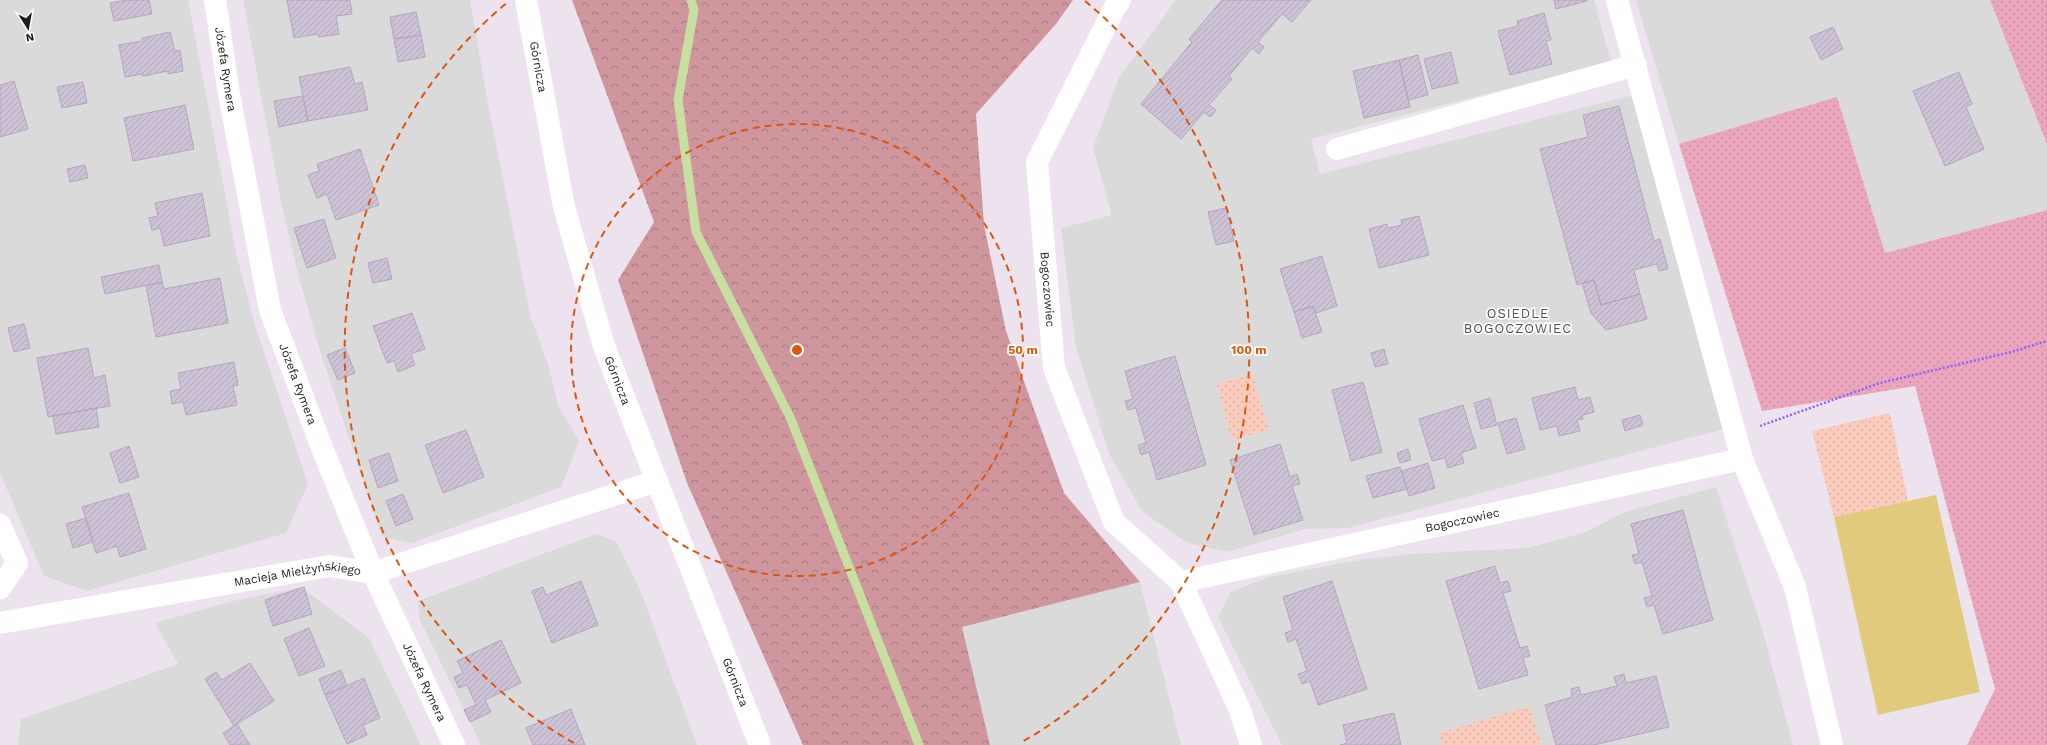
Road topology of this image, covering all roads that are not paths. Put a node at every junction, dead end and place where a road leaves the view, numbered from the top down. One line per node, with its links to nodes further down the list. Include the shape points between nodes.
1 (215, 0): 10 (street, Józefa Rymera, via 229,94 270,310 322,448)
2 (526, 0): 8 (street, Górnicza, via 564,207 604,346)
3 (1120, 0): 11 (street, Bogoczowiec, via 1036,162 1054,368 1114,522)
4 (1617, 0): 5 (street)
5 (1636, 65): 6 (street); 7 (street)
6 (1337, 149)
7 (1742, 459): 11 (street, Bogoczowiec); 17 (street, via 1795,587)
8 (657, 480): 10 (street, Macieja Mielżyńskiego); 15 (street, Górnicza)
9 (0, 525): 12 (street, via 17,564)
10 (373, 572): 13 (street, Macieja Mielżyńskiego, via 329,566); 14 (street, Józefa Rymera)
11 (1181, 582): 16 (street, Bogoczowiec, via 1240,710)
12 (0, 588)
13 (0, 623)
14 (454, 745)
15 (760, 745)
16 (1251, 745)
17 (1832, 745)

